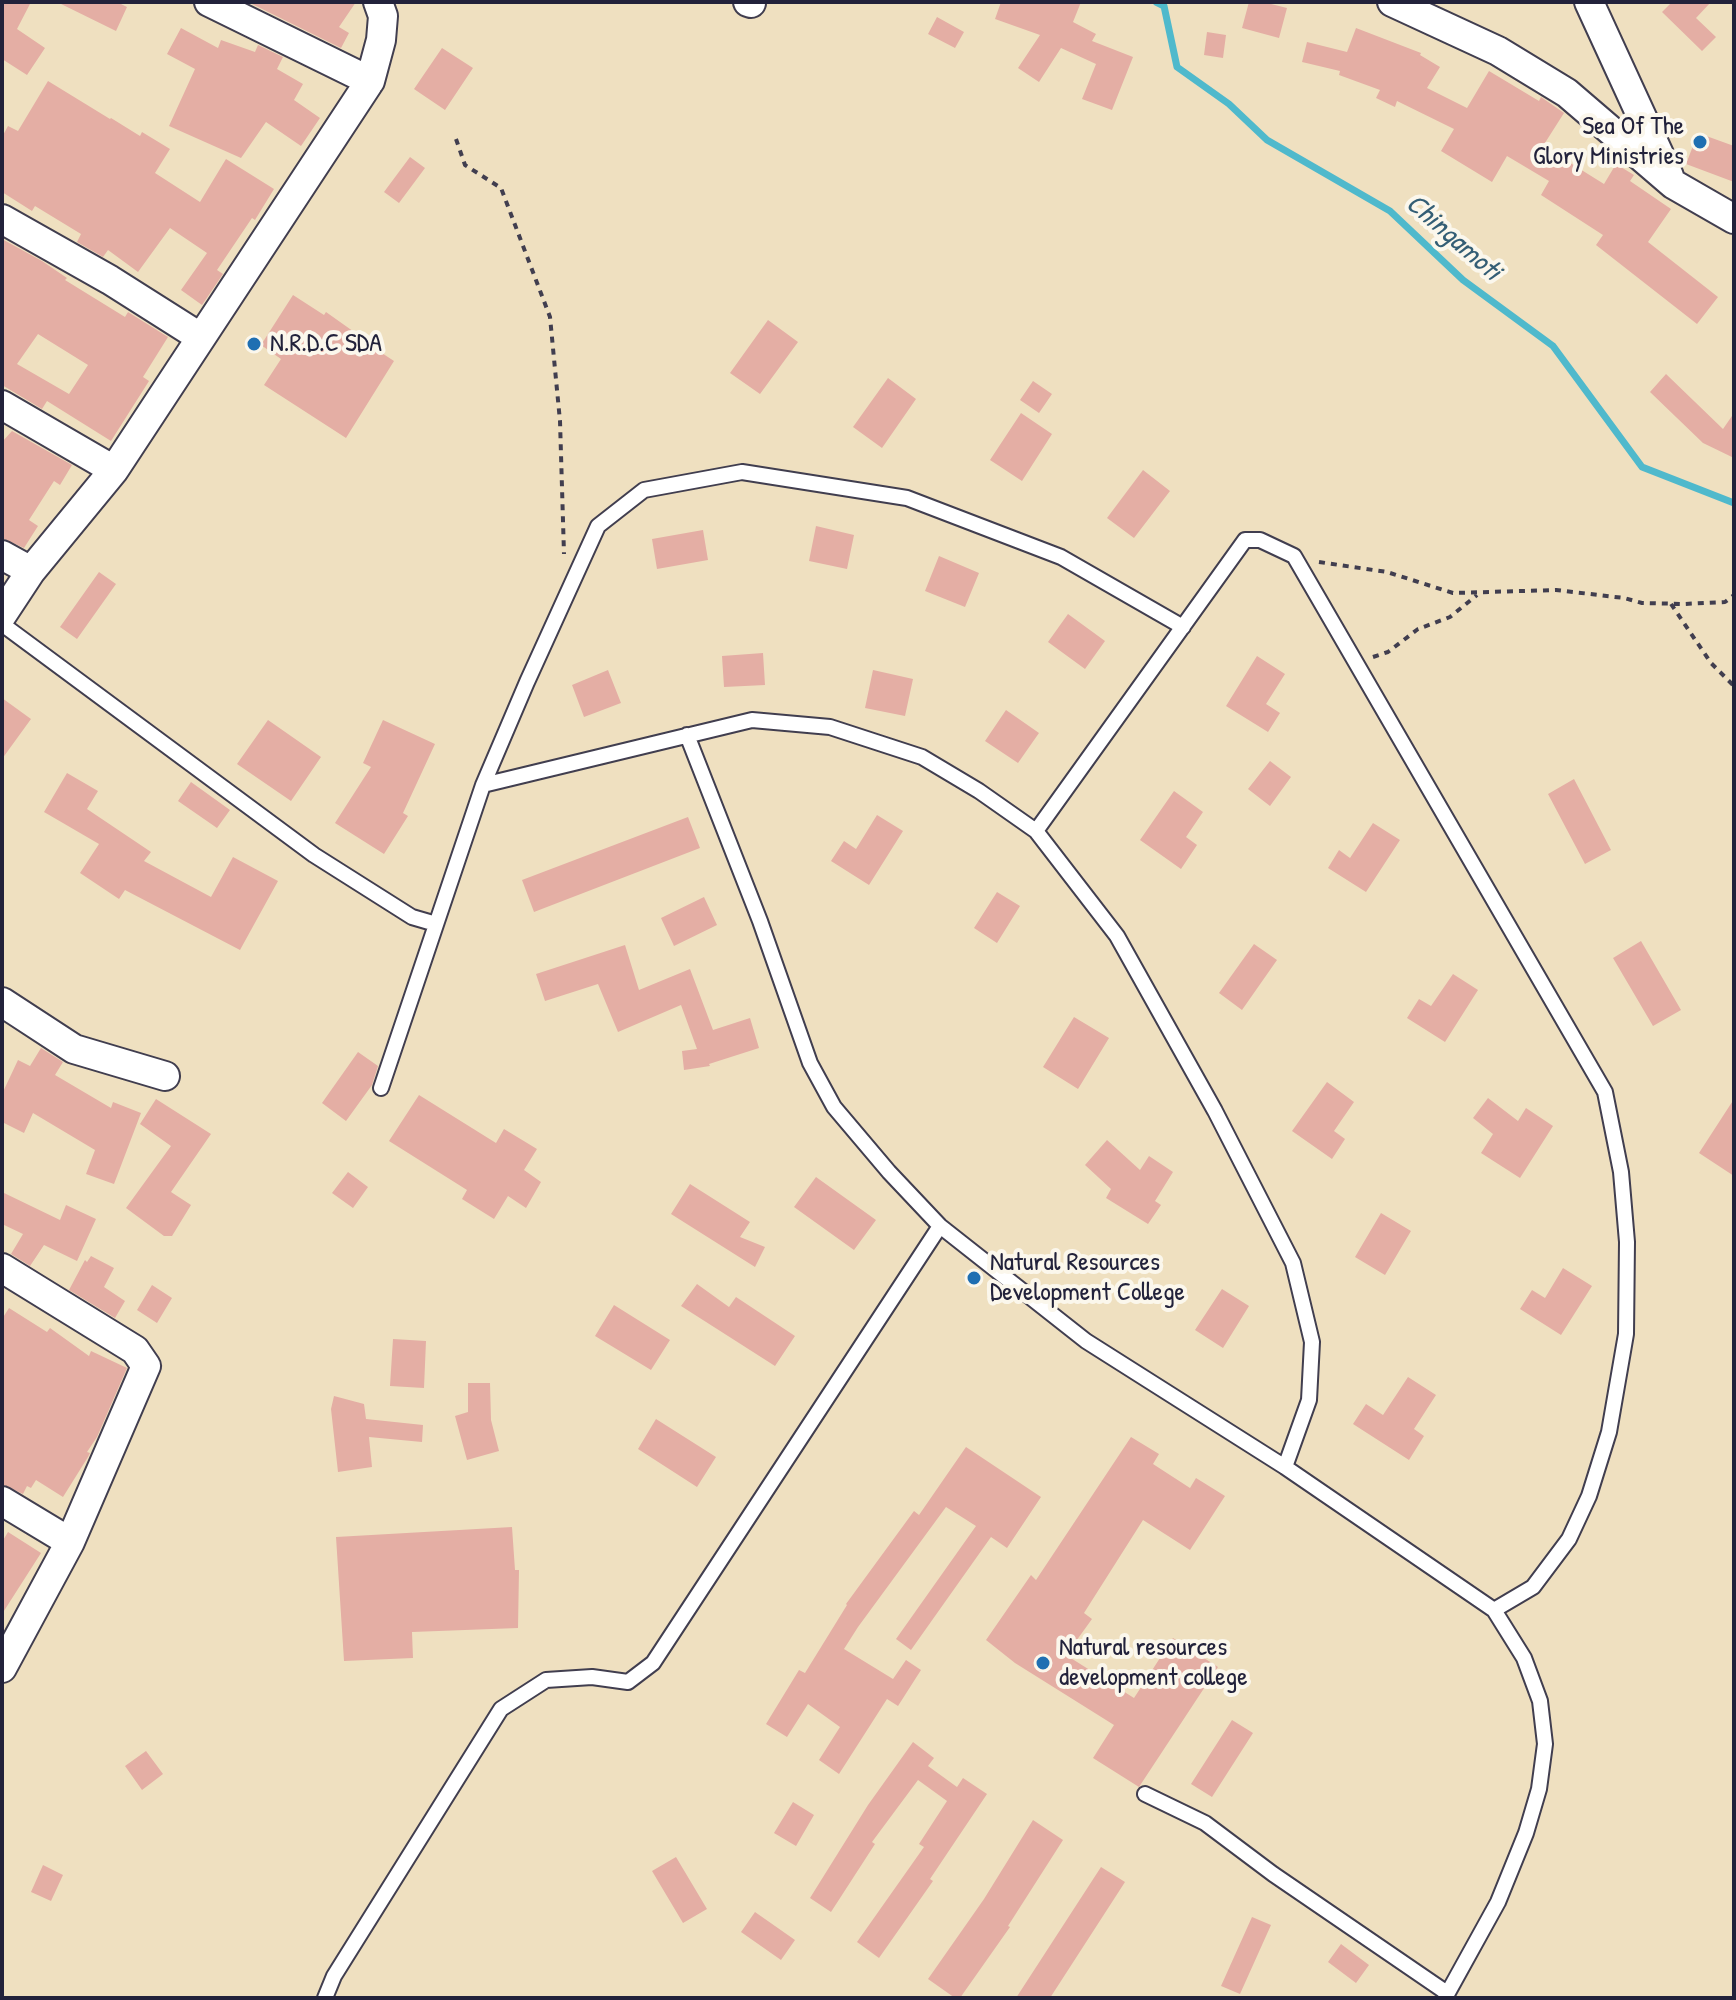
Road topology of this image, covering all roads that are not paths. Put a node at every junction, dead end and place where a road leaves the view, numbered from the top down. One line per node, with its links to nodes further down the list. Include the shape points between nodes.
1 (209, 2): 5 (street)
2 (378, 2): 5 (street, via 381,40)
3 (1392, 2): 6 (street, via 1498,51 1567,93)
4 (1589, 2): 6 (street)
5 (370, 81): 9 (street)
6 (1673, 184): 8 (street)
7 (2, 219): 9 (street)
8 (1734, 219)
9 (200, 337): 11 (street)
10 (2, 405): 11 (street)
11 (114, 470): 13 (street)
12 (2, 555): 13 (street)
13 (31, 571): 14 (street)
14 (2, 615)
15 (2, 624): 20 (lane, via 314,855 412,917)
16 (1183, 627): 18 (lane, via 1061,557 907,498 742,472 644,490 598,526); 19 (lane); 29 (lane, via 1245,540 1260,540 1294,556 1605,1092 1621,1172 1627,1242 1626,1334 1609,1432 1569,1539 1533,1587)
17 (687, 735): 18 (lane); 19 (lane, via 752,720 830,727 922,757); 24 (lane, via 810,1063 834,1107)
18 (483, 785): 20 (lane)
19 (1036, 831): 26 (lane, via 1117,936 1293,1263 1312,1342 1309,1400)
20 (436, 924): 23 (lane)
21 (2, 1002): 22 (street, via 74,1049)
22 (165, 1076)
23 (381, 1088)
24 (940, 1226): 26 (lane, via 1086,1341); 33 (lane, via 653,1663 628,1682 592,1677 546,1680 501,1709)
25 (2, 1268): 28 (street, via 135,1350 146,1366)
26 (1285, 1467): 29 (lane)
27 (2, 1501): 28 (street)
28 (70, 1542): 30 (street)
29 (1494, 1610): 32 (lane, via 1524,1658 1540,1701 1545,1744 1526,1833 1498,1902)
30 (2, 1668)
31 (1145, 1794): 32 (lane, via 1205,1823)
32 (1446, 1995)
33 (325, 1998)

